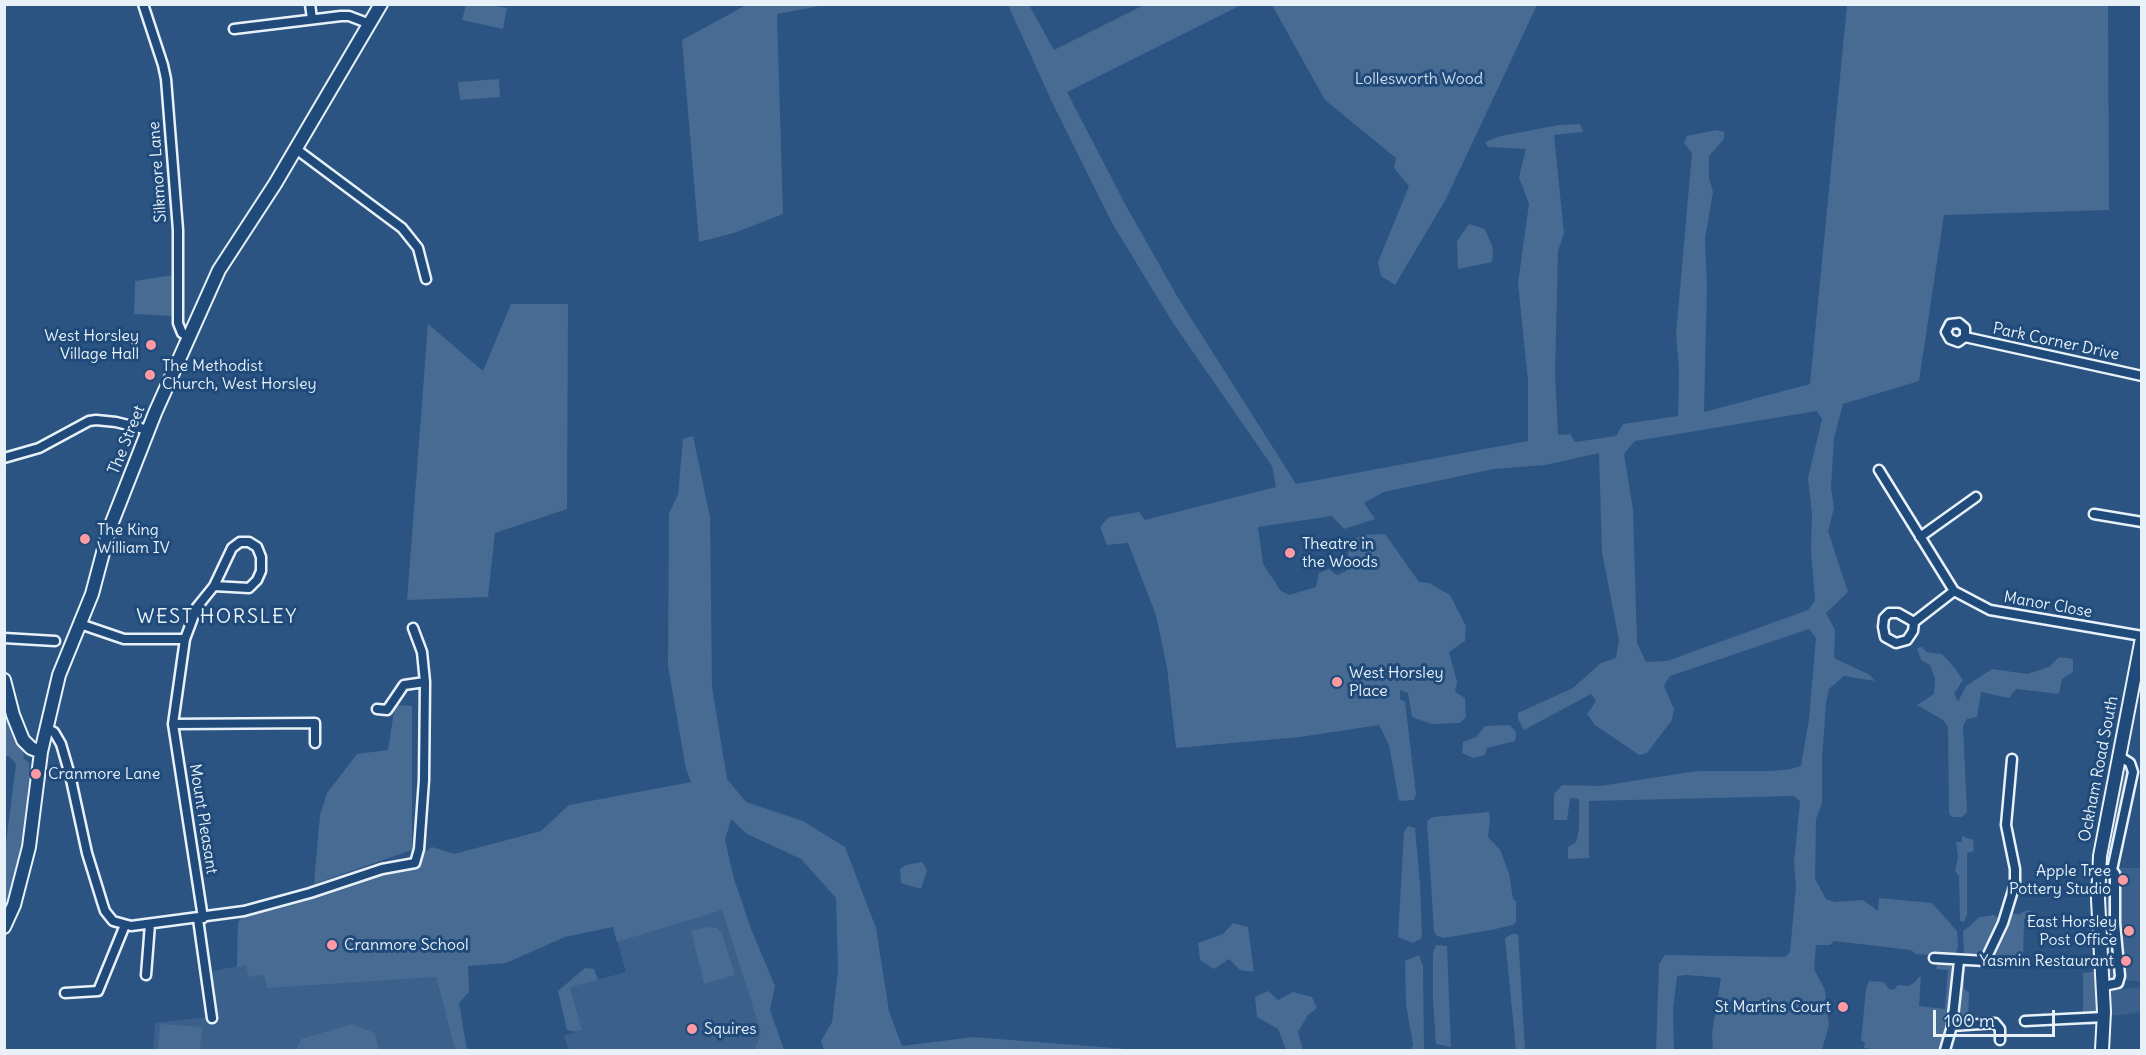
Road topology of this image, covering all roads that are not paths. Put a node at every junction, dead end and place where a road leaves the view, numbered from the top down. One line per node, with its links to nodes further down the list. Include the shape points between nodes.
1 (142, 4): 9 (street, Silkmore Lane, via 166,79 178,230 178,323)
2 (310, 4): 4 (street)
3 (381, 4): 5 (street, The Street)
4 (312, 19): 5 (street, via 349,16); 6 (street)
5 (370, 24): 7 (street, The Street)
6 (234, 29)
7 (297, 149): 8 (street, via 402,228 417,248); 9 (street, The Street, via 230,252)
8 (426, 279)
9 (188, 337): 12 (street, The Street)
10 (1965, 337): 11 (street, Park Corner Drive)
11 (2142, 375)
12 (148, 430): 13 (street, via 116,422 89,421 39,448); 22 (street, The Street, via 109,530 97,580)
13 (4, 458)
14 (1879, 470): 18 (street, Manor Close)
15 (1976, 497): 18 (street)
16 (2094, 514): 17 (street)
17 (2142, 522)
18 (1920, 537): 20 (street, Manor Close)
19 (214, 586): 19 (street, Mount Pleasant, via 232,549 240,542 257,547 261,571 249,588); 26 (street, Mount Pleasant, via 197,607)
20 (1954, 591): 21 (street); 24 (street, Manor Close, via 1990,610)
21 (1914, 622)
22 (80, 624): 26 (street, via 124,639); 32 (street, The Street, via 59,675)
23 (413, 628): 29 (street, via 422,652)
24 (2142, 637): 35 (street, Ockham Road South)
25 (4, 638): 27 (street)
26 (184, 639): 31 (street, Mount Pleasant)
27 (55, 641)
28 (4, 680): 34 (street, via 22,740)
29 (425, 682): 30 (street, via 404,685 387,710); 39 (street, via 424,780 415,863 382,869 244,912)
30 (377, 709)
31 (173, 724): 33 (street, via 315,723); 39 (street, Mount Pleasant)
32 (46, 728): 34 (street, The Street); 41 (street, via 54,732 61,744 105,911 113,921)
33 (315, 743)
34 (41, 752): 42 (street, The Street, via 30,847)
35 (2118, 756): 37 (street, Ockham Road South); 38 (street, via 2130,763 2133,772)
36 (2012, 759): 44 (street, via 2007,825 2015,868 2011,901 1985,961)
37 (2099, 867): 38 (street); 46 (street, Ockham Road South)
38 (2112, 870): 46 (street, via 2120,976 2118,983)
39 (200, 918): 40 (street); 49 (street, Mount Pleasant)
40 (150, 924): 41 (street); 45 (street)
41 (125, 926): 47 (street, via 98,991)
42 (4, 927)
43 (1934, 958): 44 (street)
44 (1959, 961): 51 (street)
45 (146, 975)
46 (2104, 986): 48 (street, Ockham Road South)
47 (65, 993)
48 (2104, 1017): 50 (street); 54 (street, Ockham Road South)
49 (212, 1018)
50 (2025, 1021)
51 (1952, 1026): 52 (street, via 1995,1023 2000,1029); 53 (street)
52 (2000, 1040)
53 (1945, 1050)
54 (2102, 1050)

